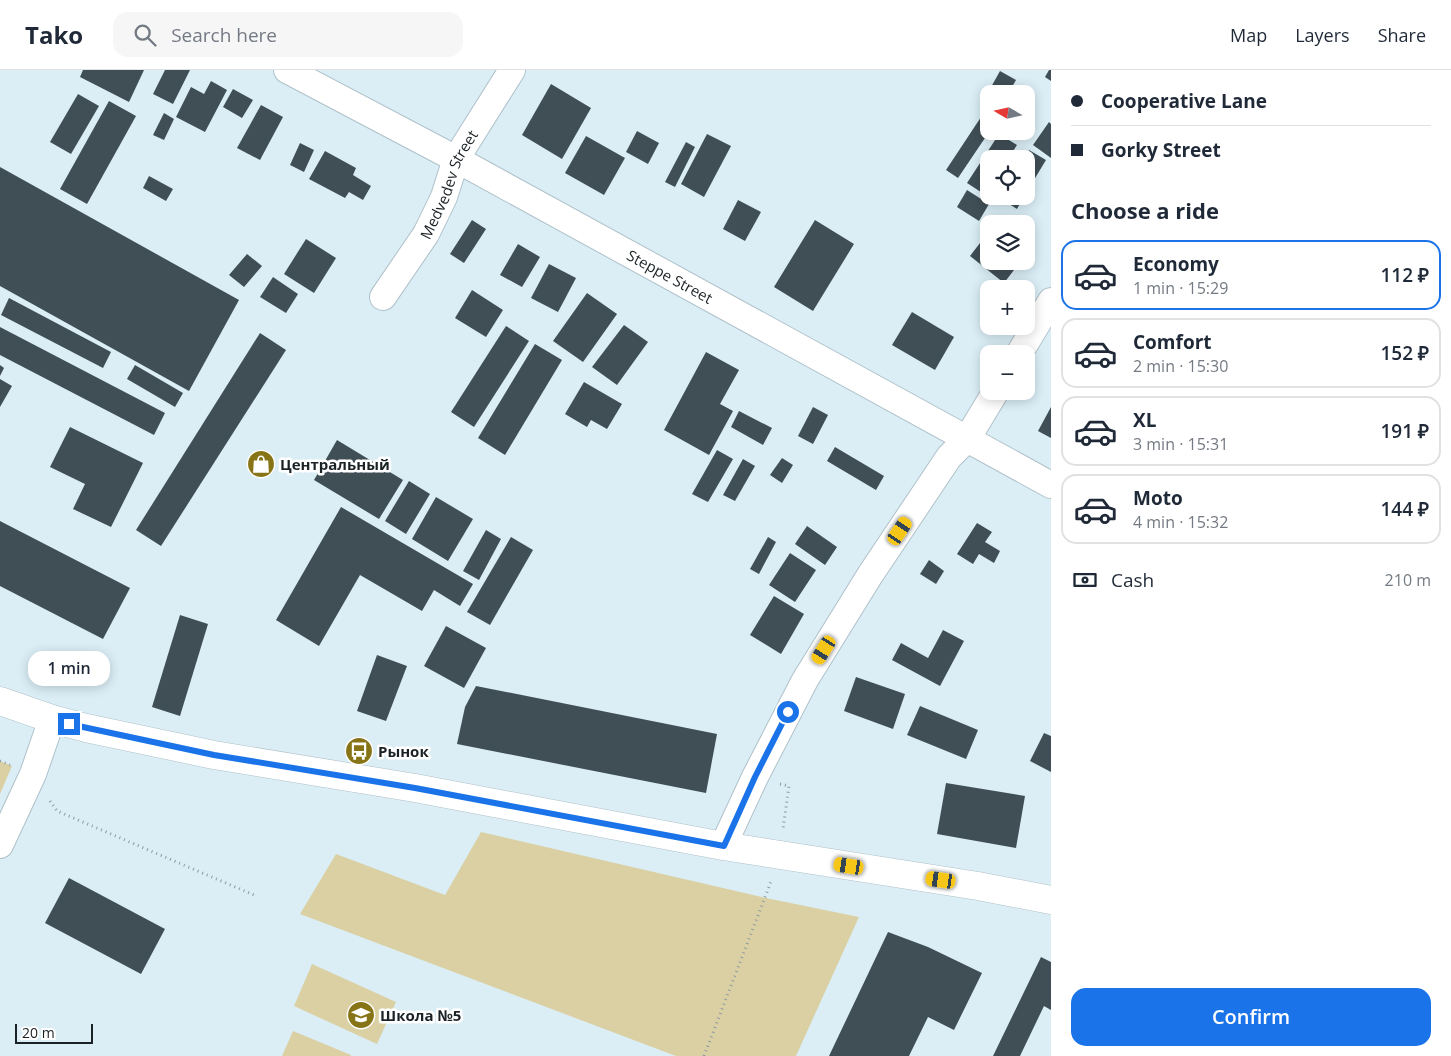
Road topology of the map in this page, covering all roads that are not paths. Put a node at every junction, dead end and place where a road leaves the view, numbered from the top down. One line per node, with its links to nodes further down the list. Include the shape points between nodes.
1 (287, 70): 3 (street, Steppe Street)
2 (512, 70): 3 (street, Medvedev Street)
3 (456, 159): 4 (street, Medvedev Street, via 444,197 426,234); 8 (street, Steppe Street)
4 (382, 297)
5 (1051, 301): 6 (street)
6 (1024, 345)
7 (991, 400): 8 (street)
8 (967, 439): 9 (street, Steppe Street); 13 (street, via 949,457 805,680)
9 (1051, 485)
10 (0, 701): 11 (street)
11 (52, 719): 12 (street, via 33,774); 13 (street, via 214,755 415,788)
12 (0, 845)
13 (724, 846): 14 (street)
14 (1051, 900)

